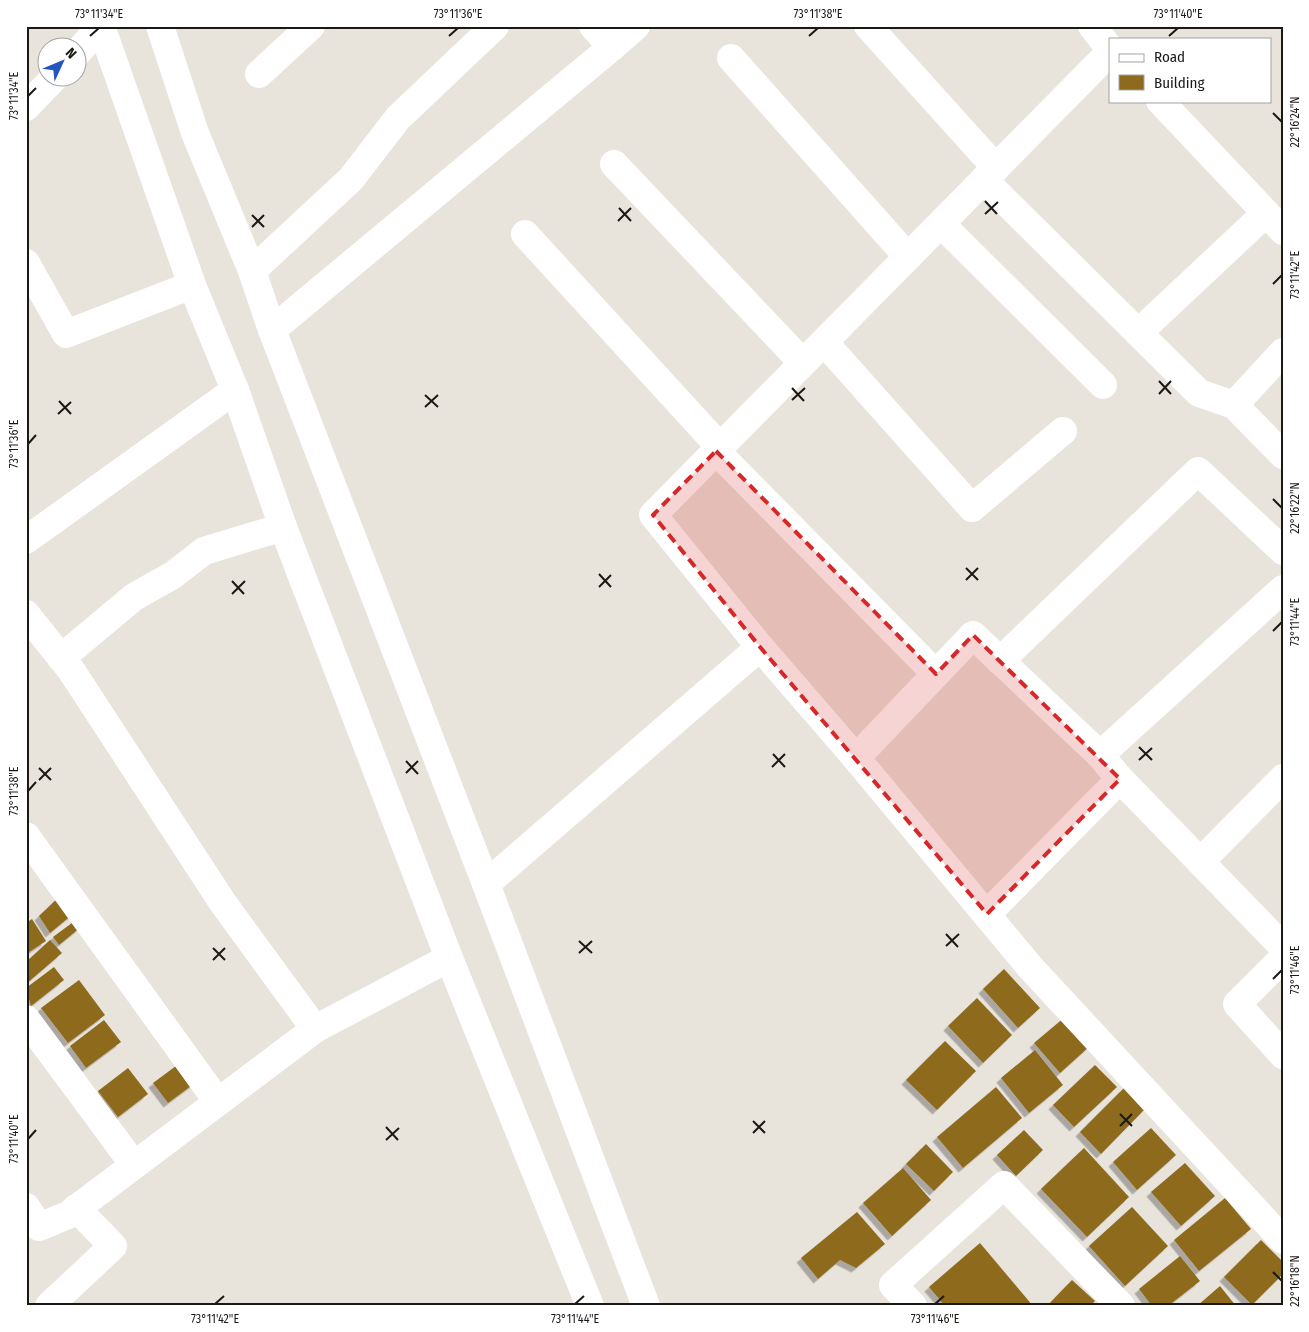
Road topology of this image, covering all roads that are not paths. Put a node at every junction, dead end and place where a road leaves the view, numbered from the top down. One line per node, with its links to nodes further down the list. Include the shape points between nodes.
1 (101, 26): 9 (street); 26 (street)
2 (160, 26): 25 (street, via 195,133)
3 (311, 26): 14 (street)
4 (495, 26): 25 (street, via 398,118 351,179)
5 (592, 26): 10 (street)
6 (636, 26): 10 (street)
7 (868, 26): 19 (street)
8 (1092, 26): 11 (street)
9 (88, 41)
10 (612, 47): 27 (street)
11 (1109, 49)
12 (1109, 51): 19 (street)
13 (731, 58): 23 (street)
14 (259, 74)
15 (44, 88): 17 (street)
16 (1161, 102): 20 (street)
17 (26, 107)
18 (614, 164): 31 (street)
19 (990, 174): 21 (street); 28 (street)
20 (1274, 222): 28 (street)
21 (941, 224): 23 (street); 32 (street)
22 (525, 234): 36 (street)
23 (908, 257): 29 (street)
24 (26, 263): 26 (street, via 66,334)
25 (252, 271): 27 (street)
26 (192, 285): 33 (street)
27 (272, 330): 53 (street)
28 (1138, 333): 34 (street, via 1199,393)
29 (824, 342): 31 (street); 35 (street, via 972,508)
30 (1283, 352): 34 (street)
31 (803, 363): 36 (street)
32 (1103, 385)
33 (235, 390): 38 (street); 39 (street)
34 (1234, 405): 37 (street)
35 (1063, 431)
36 (718, 449): 43 (street, via 653,515); 46 (street)
37 (1283, 455)
38 (283, 528): 44 (street, via 204,551 173,575 134,597); 56 (street)
39 (26, 540)
40 (1283, 551): 45 (street, via 1198,471)
41 (1283, 588): 47 (street)
42 (26, 614): 44 (street)
43 (760, 648): 48 (street); 53 (street)
44 (62, 658): 59 (street, via 223,903)
45 (1000, 660): 46 (street, via 973,635); 47 (street)
46 (936, 674): 48 (street)
47 (1100, 756): 50 (street)
48 (856, 758): 54 (street)
49 (1283, 778): 52 (street)
50 (1120, 780): 52 (street); 54 (street)
51 (26, 836): 61 (street)
52 (1201, 861): 55 (street)
53 (486, 884): 68 (street)
54 (987, 914): 65 (street, via 1030,967)
55 (1283, 947)
56 (449, 958): 59 (street); 67 (street)
57 (1283, 958): 60 (street, via 1237,1004)
58 (26, 1019): 62 (street)
59 (315, 1029): 61 (street)
60 (1283, 1055)
61 (218, 1102): 62 (street)
62 (134, 1164): 64 (street)
63 (26, 1207): 64 (street, via 39,1226)
64 (76, 1208): 66 (street, via 112,1246)
65 (1283, 1240)
66 (49, 1306)
67 (590, 1306)
68 (646, 1306)
69 (913, 1306): 70 (street, via 893,1285 1004,1185)
70 (1122, 1306)

